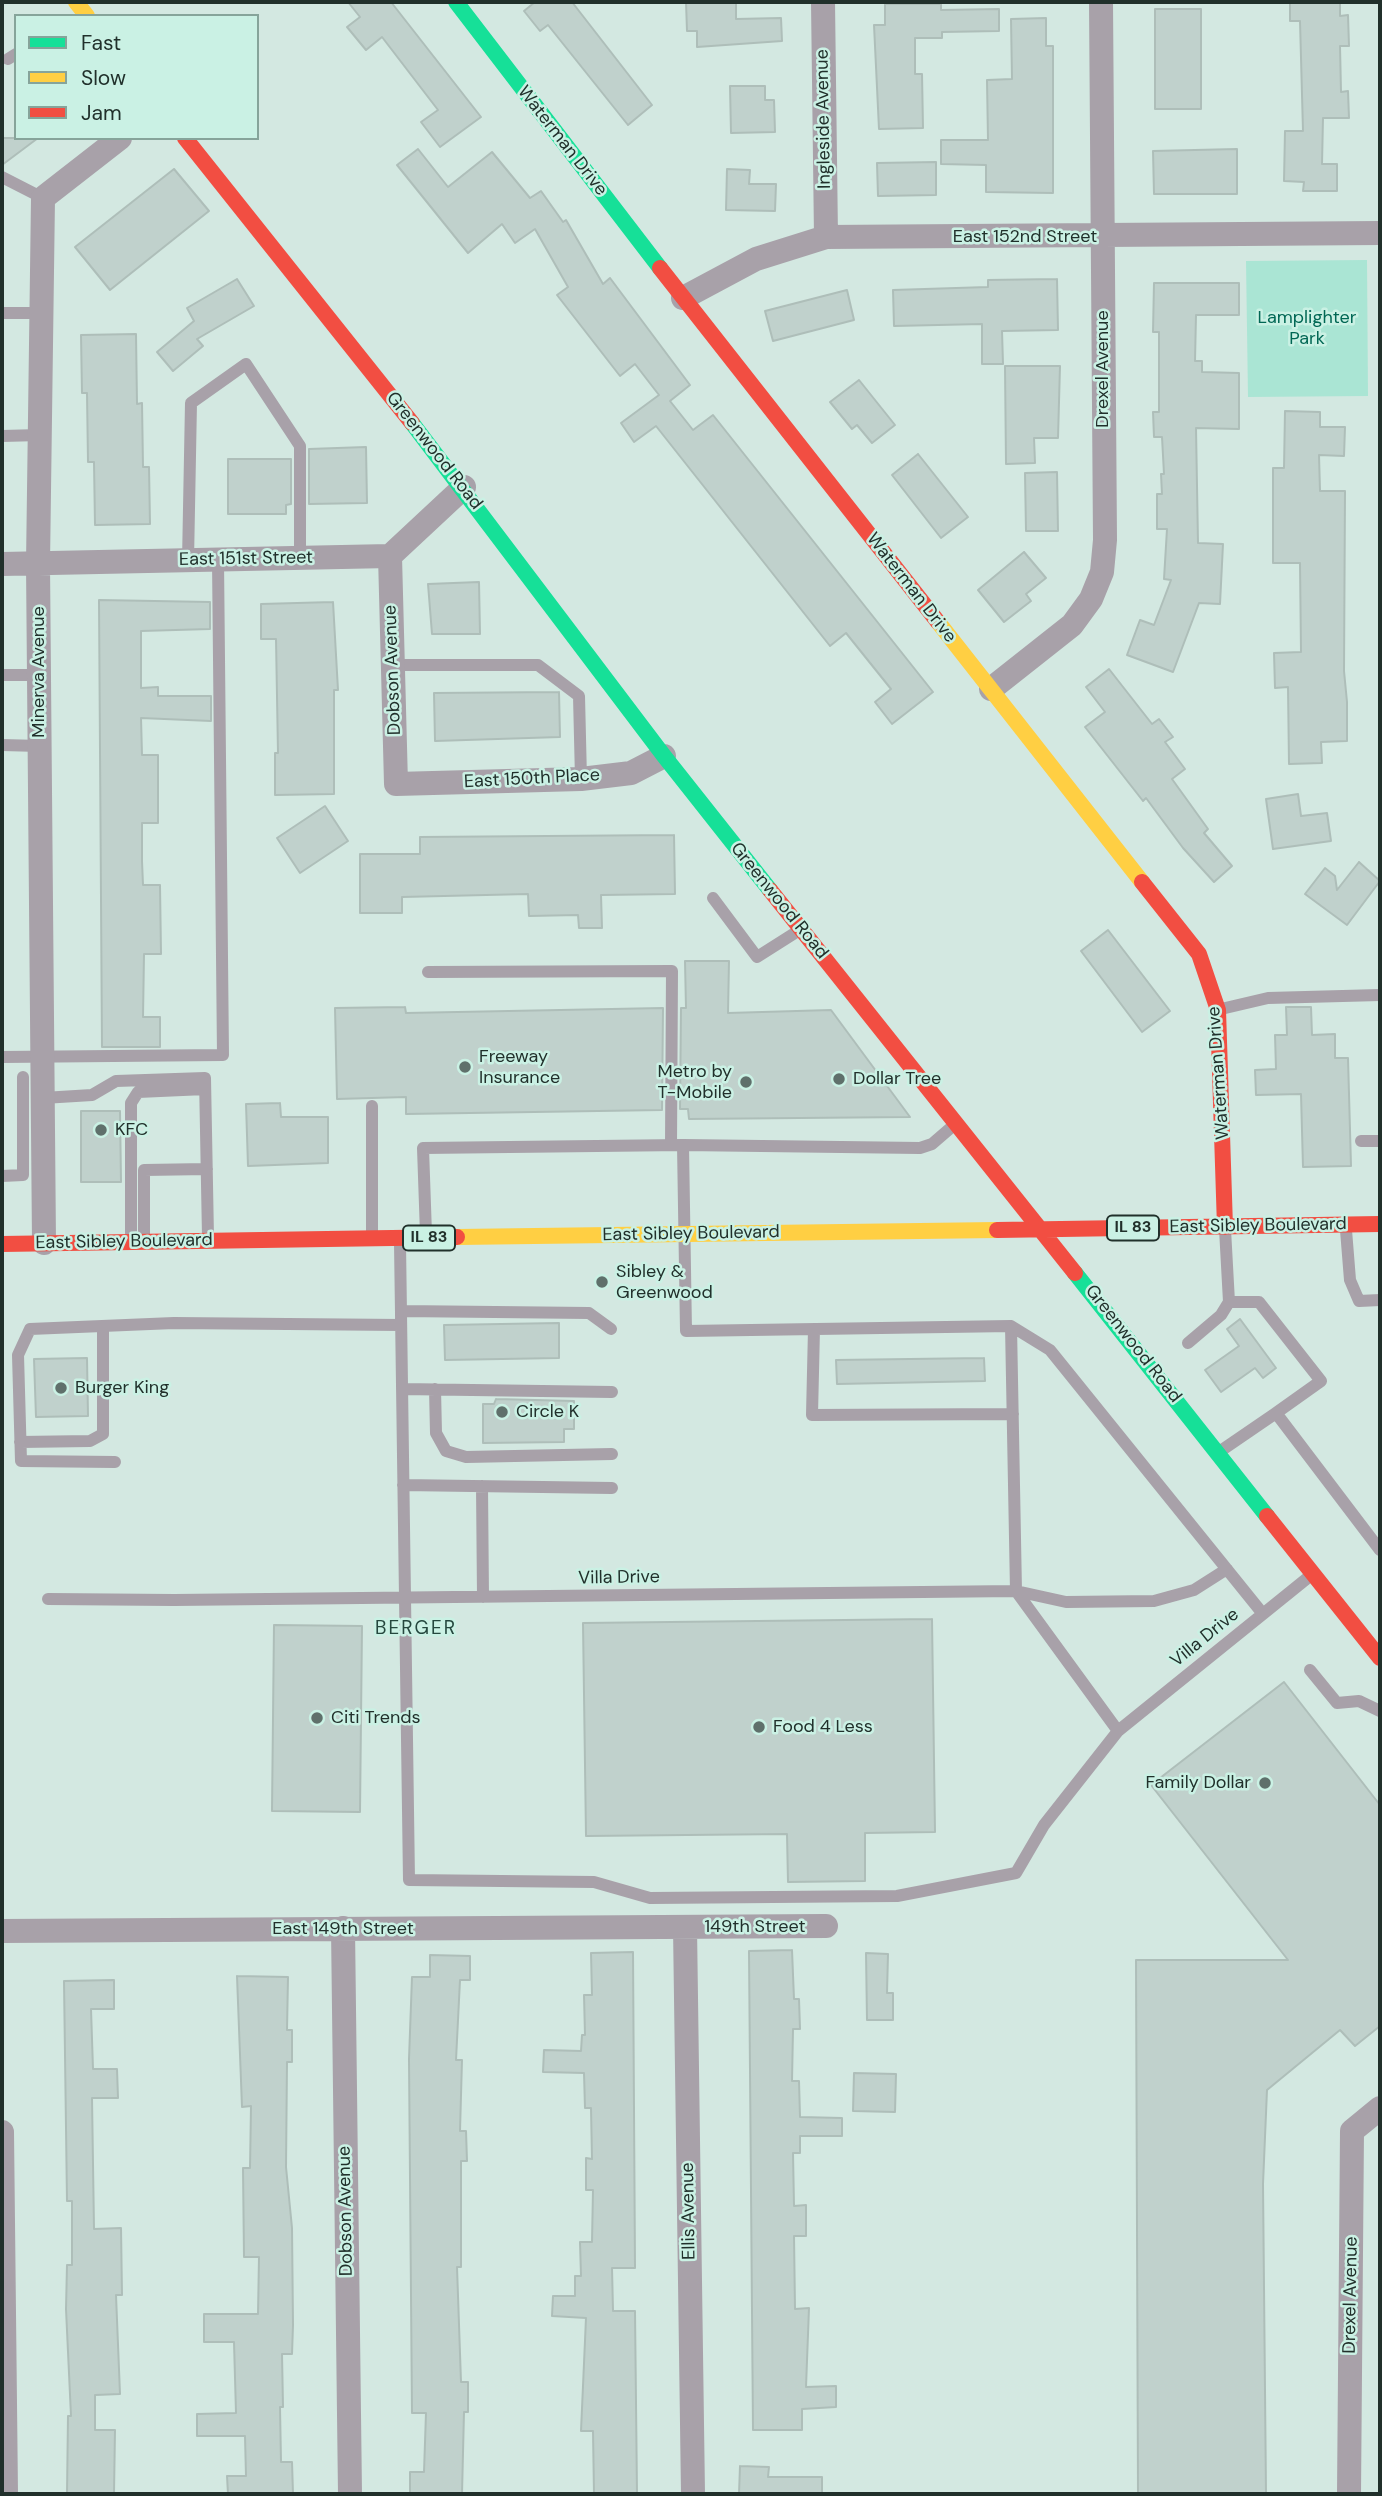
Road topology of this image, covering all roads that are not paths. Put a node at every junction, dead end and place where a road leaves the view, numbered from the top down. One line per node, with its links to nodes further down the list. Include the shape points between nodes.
1 (456, 2): 11 (street, Waterman Drive)
2 (823, 2): 9 (street, Ingleside Avenue)
3 (1101, 2): 10 (street, Drexel Avenue)
4 (117, 140): 7 (street)
5 (187, 140): 16 (street, Greenwood Road)
6 (2, 177): 7 (lane)
7 (43, 198): 13 (street, Minerva Avenue)
8 (1380, 233): 10 (street, East 152nd Street)
9 (826, 237): 10 (street, East 152nd Street); 11 (street, East 152nd Street, via 756,259)
10 (1102, 237): 26 (street, Drexel Avenue, via 1102,572 1091,599 1072,625)
11 (683, 298): 26 (street, Waterman Drive)
12 (2, 313): 13 (lane)
13 (41, 313): 14 (street, Minerva Avenue)
14 (40, 435): 15 (lane); 22 (street, Minerva Avenue)
15 (2, 436)
16 (464, 487): 17 (street); 29 (street, Greenwood Road)
17 (390, 556): 18 (street, East 151st Street); 23 (street, Dobson Avenue)
18 (300, 558): 19 (street, East 151st Street); 20 (lane, via 300,446 246,364 191,404)
19 (218, 560): 20 (street, East 151st Street); 37 (lane, via 223,1055)
20 (188, 561): 22 (street, East 151st Street)
21 (2, 564): 22 (street, East 151st Street)
22 (38, 564): 25 (street, Minerva Avenue)
23 (393, 665): 30 (lane, via 538,665 579,696); 31 (street, Dobson Avenue)
24 (2, 675): 25 (lane)
25 (39, 675): 28 (street, Minerva Avenue)
26 (991, 689): 36 (street, Waterman Drive, via 1199,954)
27 (2, 746): 28 (lane)
28 (40, 746): 37 (street, Minerva Avenue)
29 (664, 756): 30 (street, East 150th Place, via 631,773); 33 (street, Greenwood Road)
30 (581, 779): 31 (street, East 150th Place)
31 (396, 784)
32 (713, 898): 33 (lane, via 757,957)
33 (802, 929): 43 (street, Greenwood Road)
34 (428, 972): 46 (lane, via 672,971)
35 (1380, 995): 36 (lane, via 1268,998)
36 (1218, 1010): 51 (street, Waterman Drive)
37 (42, 1056): 38 (lane); 41 (street, Minerva Avenue)
38 (2, 1057)
39 (23, 1077): 48 (lane, via 23,1175)
40 (205, 1089): 41 (lane, via 205,1078 116,1081 92,1095); 47 (lane); 58 (lane, via 138,1092 131,1103)
41 (43, 1098): 59 (street, Minerva Avenue)
42 (372, 1106): 54 (lane)
43 (957, 1123): 46 (lane, via 920,1148); 52 (street, Greenwood Road)
44 (1361, 1141): 45 (lane)
45 (1380, 1141)
46 (677, 1145): 53 (lane); 56 (lane, via 423,1148)
47 (207, 1169): 57 (lane); 58 (lane, via 144,1170)
48 (2, 1176)
49 (1380, 1224): 50 (street, East Sibley Boulevard / IL 83)
50 (1345, 1225): 51 (street, East Sibley Boulevard / IL 83); 61 (lane, via 1350,1280 1359,1301)
51 (1225, 1227): 52 (street, East Sibley Boulevard / IL 83); 62 (lane)
52 (1041, 1229): 53 (street, East Sibley Boulevard / IL 83); 75 (street, Greenwood Road)
53 (684, 1234): 56 (street, East Sibley Boulevard / IL 83); 67 (lane, via 686,1331)
54 (372, 1238): 55 (street, East Sibley Boulevard / IL 83); 57 (street, East Sibley Boulevard / IL 83)
55 (400, 1238): 56 (street, East Sibley Boulevard / IL 83); 63 (lane)
56 (426, 1238)
57 (208, 1241): 58 (street, East Sibley Boulevard / IL 83)
58 (137, 1242): 59 (street, East Sibley Boulevard / IL 83)
59 (44, 1243): 60 (street, East Sibley Boulevard / IL 83)
60 (2, 1244)
61 (1380, 1300)
62 (1229, 1302): 68 (lane, via 1221,1315); 72 (lane, via 1259,1302 1321,1381)
63 (401, 1318): 64 (lane); 66 (lane, via 589,1313); 69 (lane)
64 (103, 1326): 74 (lane, via 30,1329 18,1355); 74 (lane, via 103,1434 90,1441)
65 (1011, 1326): 67 (lane); 73 (lane); 82 (lane, via 1050,1350)
66 (611, 1329)
67 (814, 1329): 73 (lane, via 812,1415)
68 (1188, 1343)
69 (402, 1388): 70 (lane); 78 (lane)
70 (435, 1389): 71 (lane); 76 (lane, via 436,1433 446,1451 466,1457)
71 (612, 1392)
72 (1276, 1413): 75 (lane); 81 (lane)
73 (1013, 1414): 84 (lane)
74 (20, 1442): 77 (lane, via 20,1461)
75 (1218, 1452): 83 (street, Greenwood Road)
76 (612, 1454)
77 (115, 1462)
78 (403, 1485): 79 (lane); 86 (lane)
79 (482, 1486): 80 (lane); 85 (lane)
80 (612, 1488)
81 (1380, 1550)
82 (1227, 1569): 84 (lane, Villa Drive, via 1194,1590 1154,1601 1066,1602); 88 (lane)
83 (1314, 1573): 88 (lane, Villa Drive); 89 (street, Greenwood Road)
84 (1016, 1591): 85 (lane, Villa Drive); 92 (lane)
85 (483, 1597): 86 (lane, Villa Drive)
86 (405, 1598): 87 (lane, Villa Drive); 92 (lane, Villa Drive, via 409,1880 594,1882 650,1898 897,1896 1016,1873 1044,1825)
87 (48, 1599)
88 (1263, 1614): 92 (lane, Villa Drive)
89 (1380, 1658)
90 (1310, 1670): 91 (lane, via 1337,1703 1359,1701)
91 (1380, 1711)
92 (1118, 1731)
93 (826, 1926): 94 (street, 149th Street)
94 (685, 1927): 95 (street, East 149th Street); 101 (street, Ellis Avenue)
95 (343, 1928): 96 (street, East 149th Street); 100 (street, Dobson Avenue)
96 (2, 1931)
97 (1380, 2108): 102 (street, Drexel Avenue, via 1352,2131)
98 (2, 2132): 99 (street)
99 (6, 2494)
100 (350, 2494)
101 (693, 2494)
102 (1349, 2494)

